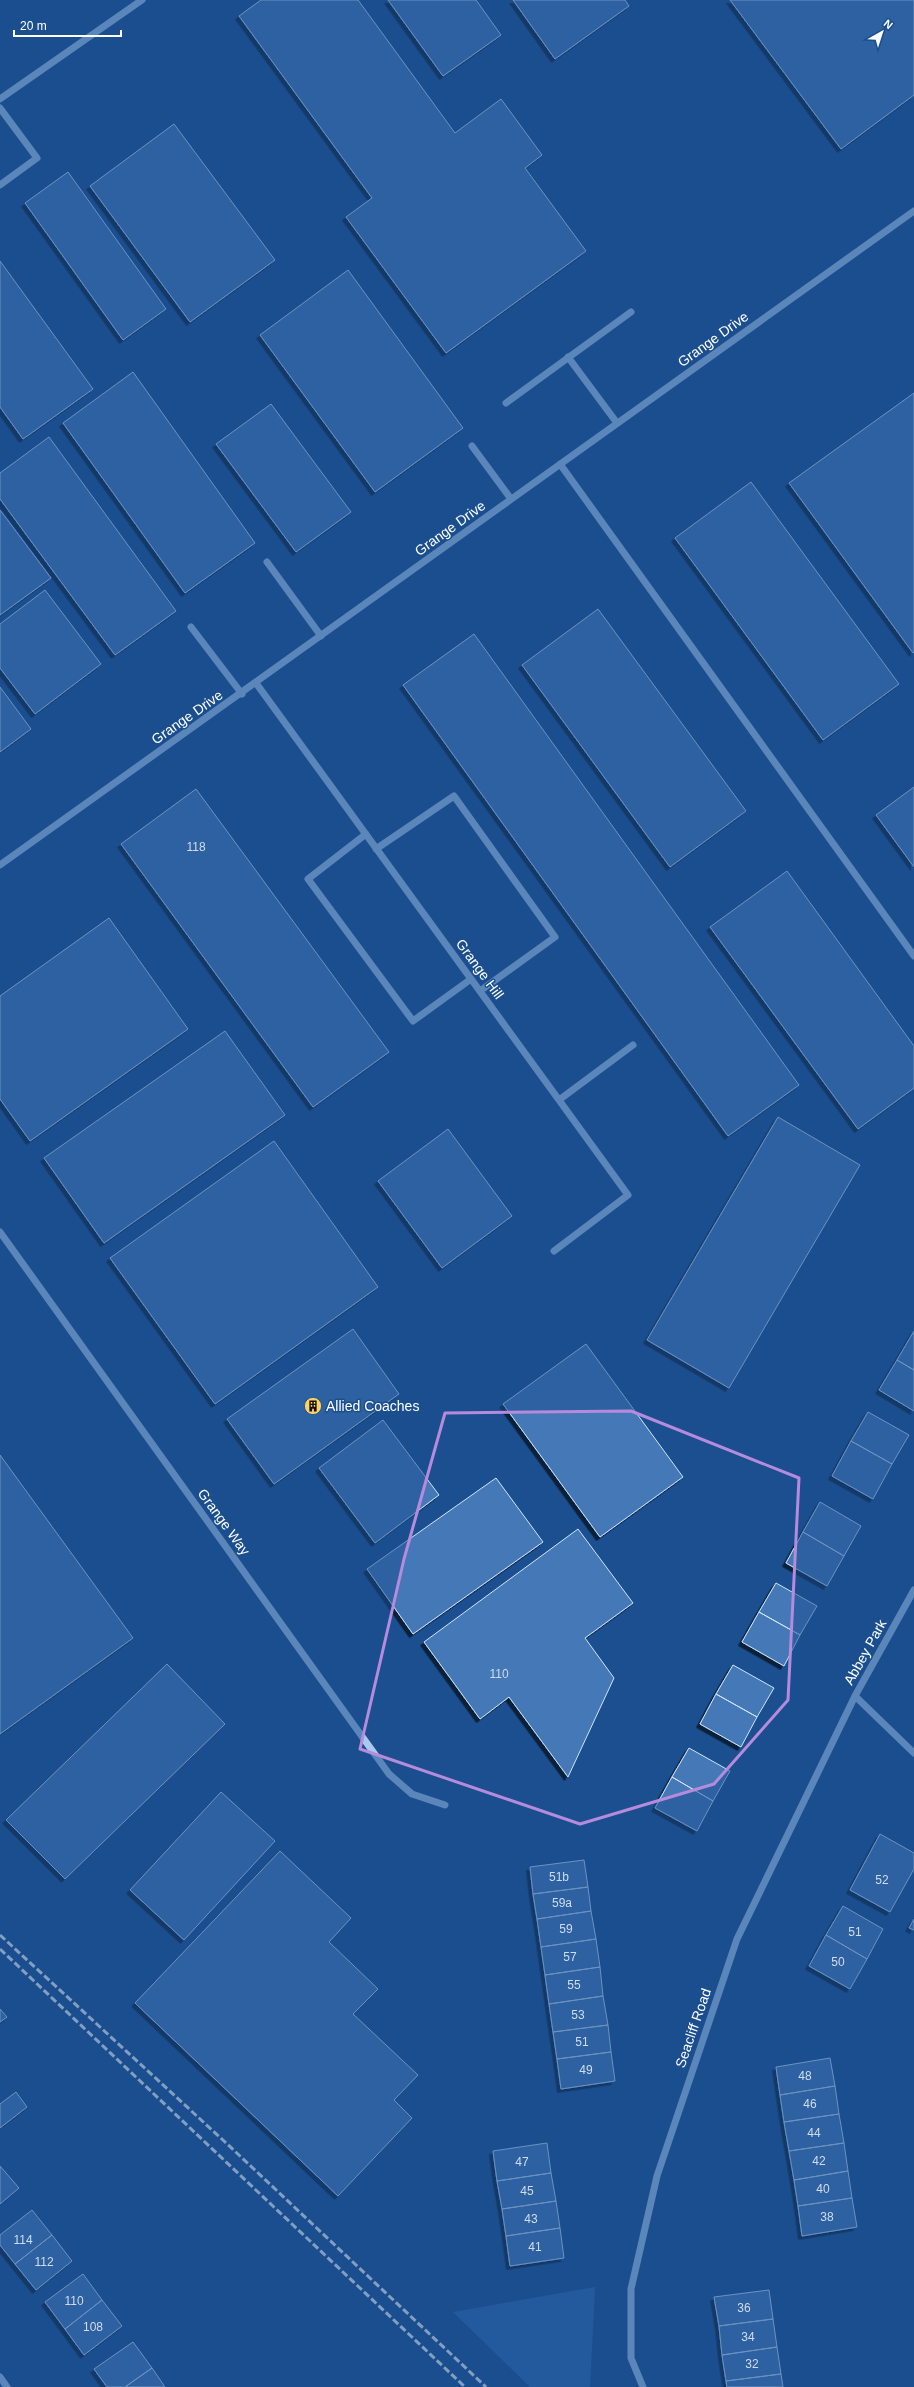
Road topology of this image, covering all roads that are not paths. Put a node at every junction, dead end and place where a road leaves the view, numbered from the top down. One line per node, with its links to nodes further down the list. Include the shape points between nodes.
1 (142, 0): 2 (street)
2 (0, 99)
3 (0, 108): 4 (street, via 37,158)
4 (0, 185)
5 (914, 211): 9 (street, Grange Drive)
6 (631, 312): 7 (street)
7 (568, 357): 8 (street); 9 (street)
8 (506, 403)
9 (618, 423): 11 (street, Grange Drive)
10 (472, 446): 12 (street)
11 (560, 464): 12 (street, Grange Drive); 21 (street)
12 (511, 499): 15 (street, Grange Drive)
13 (267, 562): 15 (street)
14 (191, 627): 17 (street)
15 (321, 636): 16 (street, Grange Drive)
16 (256, 684): 17 (street, Grange Drive); 18 (street, Grange Hill)
17 (242, 694): 20 (street, Grange Drive)
18 (366, 834): 19 (street, Grange Hill); 22 (street, via 308,879 413,1021)
19 (376, 849): 22 (street, Grange Hill); 23 (street, via 454,796 556,937)
20 (0, 864)
21 (914, 956)
22 (471, 979): 23 (street, Grange Hill)
23 (480, 991): 25 (street, Grange Hill)
24 (633, 1044): 25 (street)
25 (559, 1100): 27 (street, Grange Hill, via 628,1195)
26 (0, 1232): 31 (street, Grange Way, via 389,1774 412,1794)
27 (554, 1251)
28 (914, 1590): 29 (street, Abbey Park)
29 (855, 1696): 30 (street, Abbey Park); 34 (street, Seacliff Road, via 737,1939 657,2176 631,2289 631,2358)
30 (914, 1753)
31 (445, 1805)
32 (0, 2377): 33 (street)
33 (7, 2387)
34 (643, 2387)

